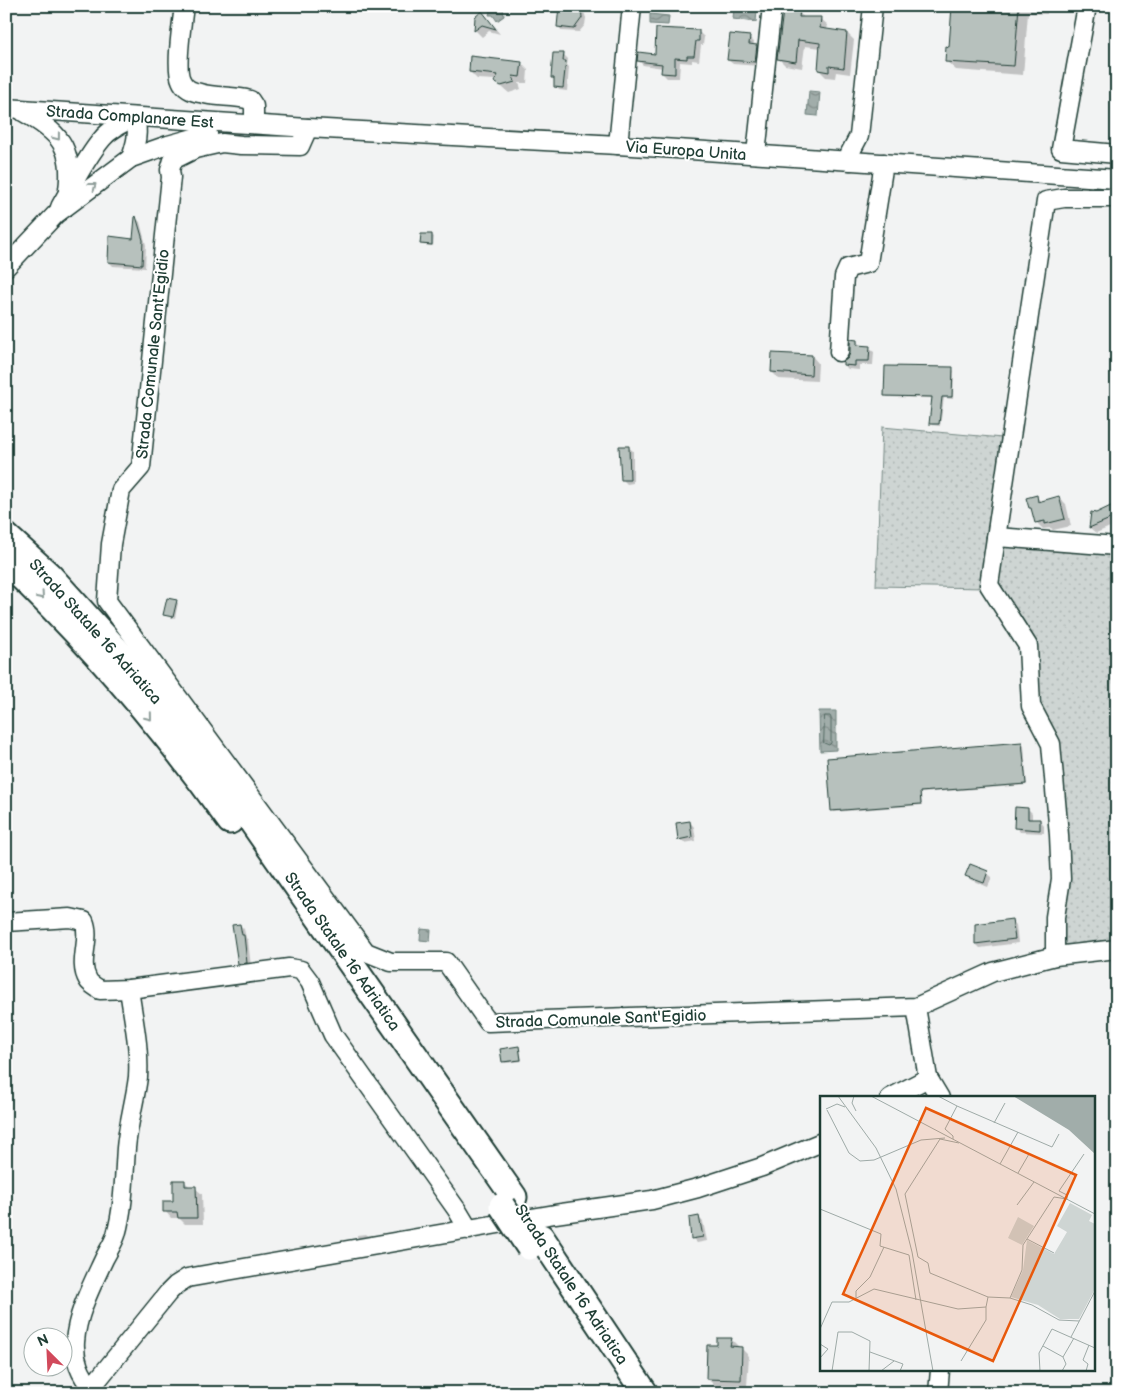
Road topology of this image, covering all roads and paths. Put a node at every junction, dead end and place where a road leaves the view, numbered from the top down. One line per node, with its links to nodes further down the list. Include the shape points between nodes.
1 (184, 6): 8 (street, via 179,65 181,80 189,90 201,94 250,100 254,106)
2 (632, 6): 10 (street)
3 (772, 6): 11 (street)
4 (872, 6): 14 (street, via 859,136 850,153)
5 (1087, 6): 12 (street, via 1061,149)
6 (12, 109): 7 (street, Strada Complanare Est); 17 (street, one-way to 17, via 47,126 59,137 70,171)
7 (134, 117): 8 (street, Strada Complanare Est); 13 (street, via 138,129); 17 (street, via 103,138)
8 (254, 124): 9 (street, Via Europa Unita); 13 (street, via 168,145)
9 (308, 128): 10 (street, Via Europa Unita); 30 (street, Strada Comunale Sant'Egidio, via 300,146 222,143 195,149 173,160 141,467 121,490 111,544 107,601 366,952 391,962 446,962 488,1022)
10 (618, 145): 11 (street, Via Europa Unita)
11 (756, 154): 14 (street, Via Europa Unita)
12 (1117, 154)
13 (131, 158): 19 (street, one-way to 13)
14 (850, 161): 15 (street, Via Europa Unita)
15 (884, 163): 16 (street, Via Europa Unita); 21 (street, via 868,263 848,268 844,277)
16 (1117, 179)
17 (68, 192): 19 (street)
18 (1117, 198): 23 (street, via 1064,198 1046,202)
19 (56, 214): 20 (street)
20 (6, 268)
21 (839, 352)
22 (6, 536): 35 (highway, Strada Statale 16 Adriatica, via 49,575 143,679 224,782)
23 (996, 537): 24 (street); 28 (street, via 989,585 1028,646 1031,706 1051,744 1061,879 1055,917)
24 (1117, 546)
25 (6, 562): 35 (highway, Strada Statale 16 Adriatica, one-way to 35, via 131,695 210,794)
26 (6, 922): 29 (street, via 70,918 84,921 87,929 84,967 88,980 100,990)
27 (1117, 949): 28 (street, Strada Comunale Sant'Egidio)
28 (1055, 956): 30 (street, Strada Comunale Sant'Egidio, via 993,972)
29 (129, 990): 36 (street, via 288,968 301,970 310,982 333,1035); 39 (street, via 138,1077 126,1145 121,1216 115,1238 80,1316 75,1342 76,1358)
30 (916, 1007): 31 (street)
31 (928, 1078): 32 (street); 33 (street)
32 (894, 1096)
33 (939, 1096)
34 (820, 1143): 36 (street, via 762,1167 698,1188)
35 (508, 1201): 37 (highway, Strada Statale 16 Adriatica)
36 (469, 1230): 39 (street, via 186,1278 163,1299)
37 (535, 1242): 40 (highway, Strada Statale 16 Adriatica); 41 (highway, Strada Statale 16 Adriatica)
38 (940, 1372): 42 (street)
39 (89, 1390)
40 (626, 1393)
41 (644, 1393)
42 (938, 1393)

